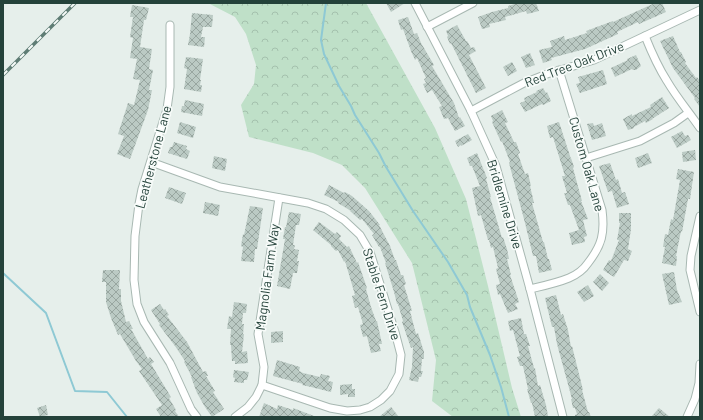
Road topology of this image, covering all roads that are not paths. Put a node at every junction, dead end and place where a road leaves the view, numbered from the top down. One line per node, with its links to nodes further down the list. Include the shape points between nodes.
1 (415, 3): 5 (street, Bridlemine Drive)
2 (473, 3): 5 (street)
3 (700, 10): 6 (street, Red Tree Oak Drive)
4 (170, 25): 12 (street, Leatherstone Lane, via 170,87 167,109)
5 (427, 27): 8 (street, Bridlemine Drive)
6 (645, 36): 7 (street, Red Tree Oak Drive, via 594,60); 9 (street, via 667,82)
7 (559, 70): 8 (street, Red Tree Oak Drive, via 524,83); 11 (street, Custom Oak Lane)
8 (471, 111): 15 (street, Bridlemine Drive, via 496,166)
9 (688, 113): 10 (street); 11 (street, via 640,141)
10 (700, 128)
11 (586, 158): 15 (street, Custom Oak Lane, via 604,224 596,253 584,268 570,278)
12 (151, 162): 13 (street, Stable Fern Drive, via 220,187); 19 (street, Leatherstone Lane, via 142,189 134,236 137,304 144,322 170,363)
13 (279, 198): 18 (street, Magnolia Farm Way, via 258,334 264,367); 18 (street, Stable Fern Drive, via 326,209 344,220 360,235 370,252 401,355 399,374 390,391 370,407 360,410 347,412 330,408)
14 (700, 216): 16 (street, via 690,270)
15 (530, 289): 21 (street, Bridlemine Drive)
16 (700, 312)
17 (700, 364): 22 (street, via 699,383)
18 (262, 385): 20 (street, Magnolia Farm Way, via 248,407)
19 (197, 417)
20 (235, 417)
21 (563, 417)
22 (687, 417)

